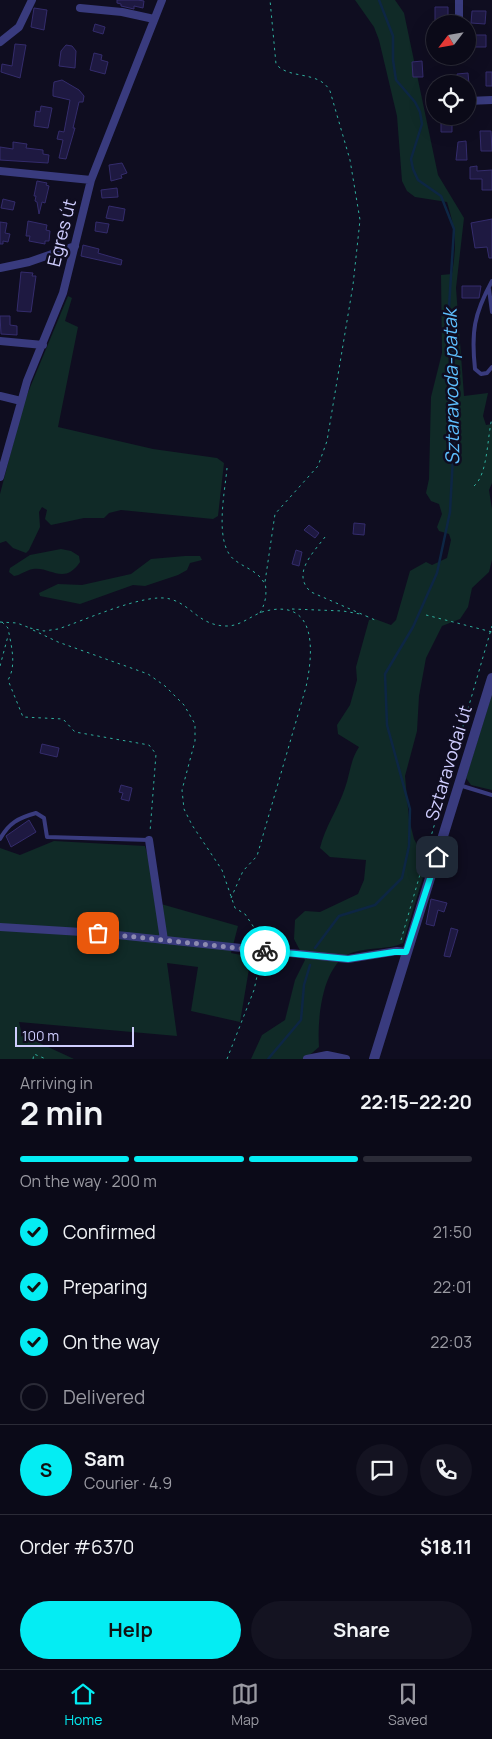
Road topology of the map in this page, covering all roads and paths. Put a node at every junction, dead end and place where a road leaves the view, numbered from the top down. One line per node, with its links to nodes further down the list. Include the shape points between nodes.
1 (32, 0): 8 (street, via 19,27)
2 (162, 0): 7 (street, Egres út)
3 (270, 0): 28 (path, via 276,64 280,69 307,75 323,83 330,91 350,160 360,220 353,285 326,448 318,466 275,514)
4 (459, 0): 6 (street)
5 (80, 8): 7 (street)
6 (459, 15)
7 (154, 19): 12 (street, Egres út)
8 (0, 42)
9 (492, 100): 10 (street)
10 (476, 101)
11 (0, 171): 12 (street)
12 (91, 180): 13 (street, Egres út)
13 (75, 246): 14 (street); 19 (street, Egres út, via 63,293)
14 (0, 268)
15 (492, 281): 16 (lane)
16 (489, 286): 17 (lane); 20 (lane, via 475,315 473,351 475,369 481,374)
17 (492, 312)
18 (0, 341): 19 (street)
19 (43, 345): 22 (street, Egres út)
20 (492, 367)
21 (0, 396): 22 (street)
22 (21, 401): 25 (street, Egres út)
23 (492, 418): 26 (path, via 484,470)
24 (227, 468): 28 (path, via 224,547 235,561 261,577)
25 (0, 477)
26 (474, 486)
27 (325, 538): 32 (path, via 305,565 302,573 305,586 311,592)
28 (266, 588): 30 (path, via 265,605)
29 (291, 609): 30 (path); 32 (path, via 343,611); 45 (path, via 307,629 312,645 311,663 257,856 243,871)
30 (260, 613): 36 (path, via 228,626 212,624 199,619 172,599 158,597 58,630)
31 (426, 615): 37 (path)
32 (366, 616): 33 (path)
33 (374, 620)
34 (1, 622): 36 (path); 38 (path)
35 (492, 626): 37 (path)
36 (30, 628): 45 (path, via 58,642 148,674 184,704 195,724 195,741 182,790 184,810 222,870)
37 (491, 632): 50 (path)
38 (9, 633): 39 (path); 44 (path, via 13,672 8,680 23,717 63,718 75,732 149,745 154,749)
39 (0, 666)
40 (492, 678): 41 (street, Sztaravodai út)
41 (459, 786): 42 (lane); 50 (street, Sztaravodai út)
42 (492, 794)
43 (0, 839): 44 (lane, via 7,826 17,818 36,813 44,818 47,837)
44 (150, 840): 47 (street)
45 (231, 898): 49 (path, via 235,908 245,914)
46 (0, 927): 47 (street)
47 (164, 940): 48 (street)
48 (262, 950): 49 (street); 53 (path, via 254,990)
49 (272, 951): 50 (street, via 348,959)
50 (402, 952): 56 (street, Sztaravodai út)
51 (33, 1059): 52 (path, via 34,1054)
52 (46, 1059)
53 (227, 1059)
54 (307, 1059): 55 (street, via 327,1055)
55 (346, 1059)
56 (374, 1059)

